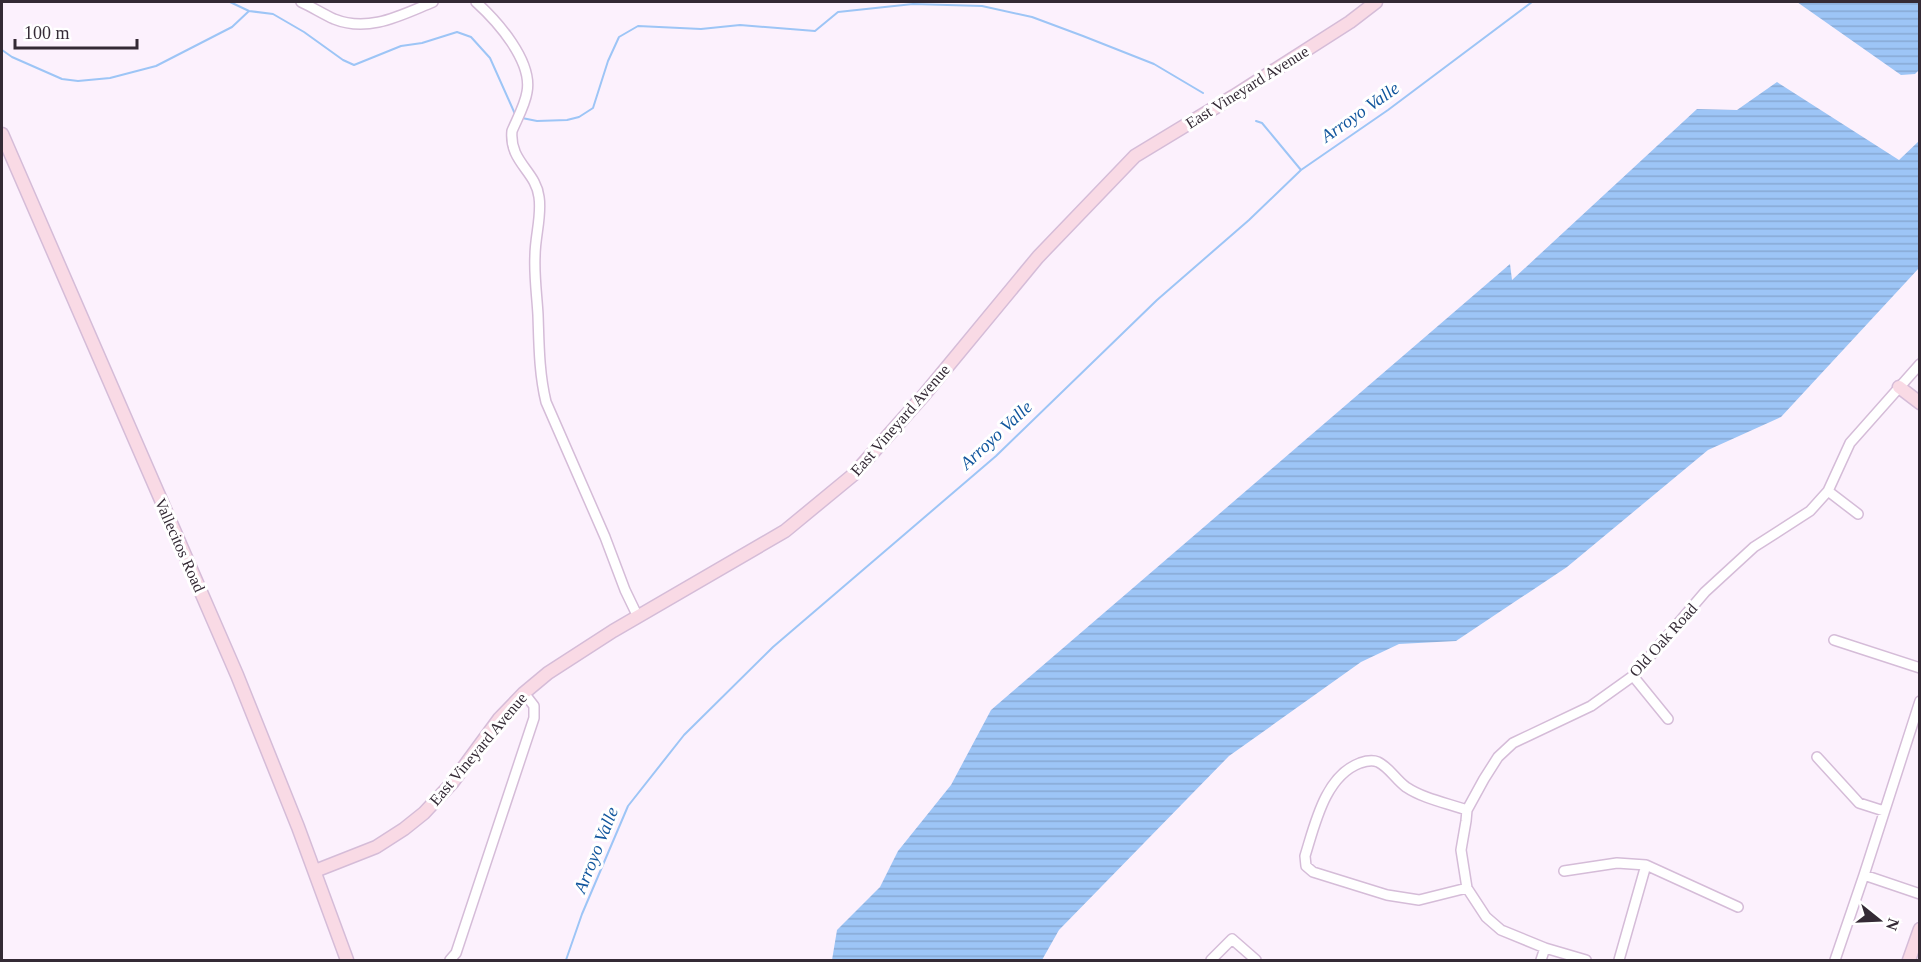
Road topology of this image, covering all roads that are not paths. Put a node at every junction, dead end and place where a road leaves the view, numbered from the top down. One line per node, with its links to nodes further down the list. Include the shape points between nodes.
1 (301, 2): 2 (street, via 335,19 372,25)
2 (433, 2)
3 (476, 2): 11 (street, via 518,52 528,77 527,92 511,138 513,150 539,194 535,258 541,381 546,402)
4 (1376, 2): 11 (street, East Vineyard Avenue, via 1135,156 1038,257 853,475 785,531)
5 (2, 134): 22 (street, Vallecitos Road, via 237,675)
6 (1920, 364): 7 (street, Old Oak Road)
7 (1899, 387): 8 (street); 9 (street, Old Oak Road, via 1850,443)
8 (1920, 404)
9 (1828, 491): 10 (street); 14 (street, Old Oak Road, via 1810,511 1754,548 1705,592)
10 (1858, 514)
11 (638, 617): 15 (street, East Vineyard Avenue, via 548,673)
12 (1834, 640): 13 (street)
13 (1920, 668)
14 (1633, 676): 17 (street); 19 (street, Old Oak Road, via 1591,706 1513,743 1498,757)
15 (524, 693): 22 (street, East Vineyard Avenue, via 424,813 376,847); 31 (street, via 534,706 534,718 456,953)
16 (1920, 701): 20 (street)
17 (1668, 719)
18 (1818, 757): 20 (street, via 1859,803)
19 (1467, 810): 25 (street, Old Oak Road, via 1461,850); 25 (street, via 1406,787 1376,761 1364,762 1350,768 1328,792 1305,856 1306,866 1313,872 1387,895 1419,900)
20 (1884, 811): 24 (street)
21 (1646, 865): 23 (street, via 1617,863); 27 (street); 36 (street)
22 (315, 871): 30 (street, Vallecitos Road)
23 (1564, 871)
24 (1864, 876): 26 (street); 37 (street)
25 (1467, 888): 29 (street, Old Oak Road, via 1486,917 1502,930)
26 (1920, 894)
27 (1738, 907)
28 (1920, 929): 38 (street)
29 (1545, 948): 34 (street); 35 (street, Old Oak Road)
30 (347, 960)
31 (450, 960)
32 (1211, 960): 33 (street, via 1232,939)
33 (1256, 960)
34 (1540, 960)
35 (1586, 960)
36 (1619, 960)
37 (1835, 960)
38 (1910, 960)

